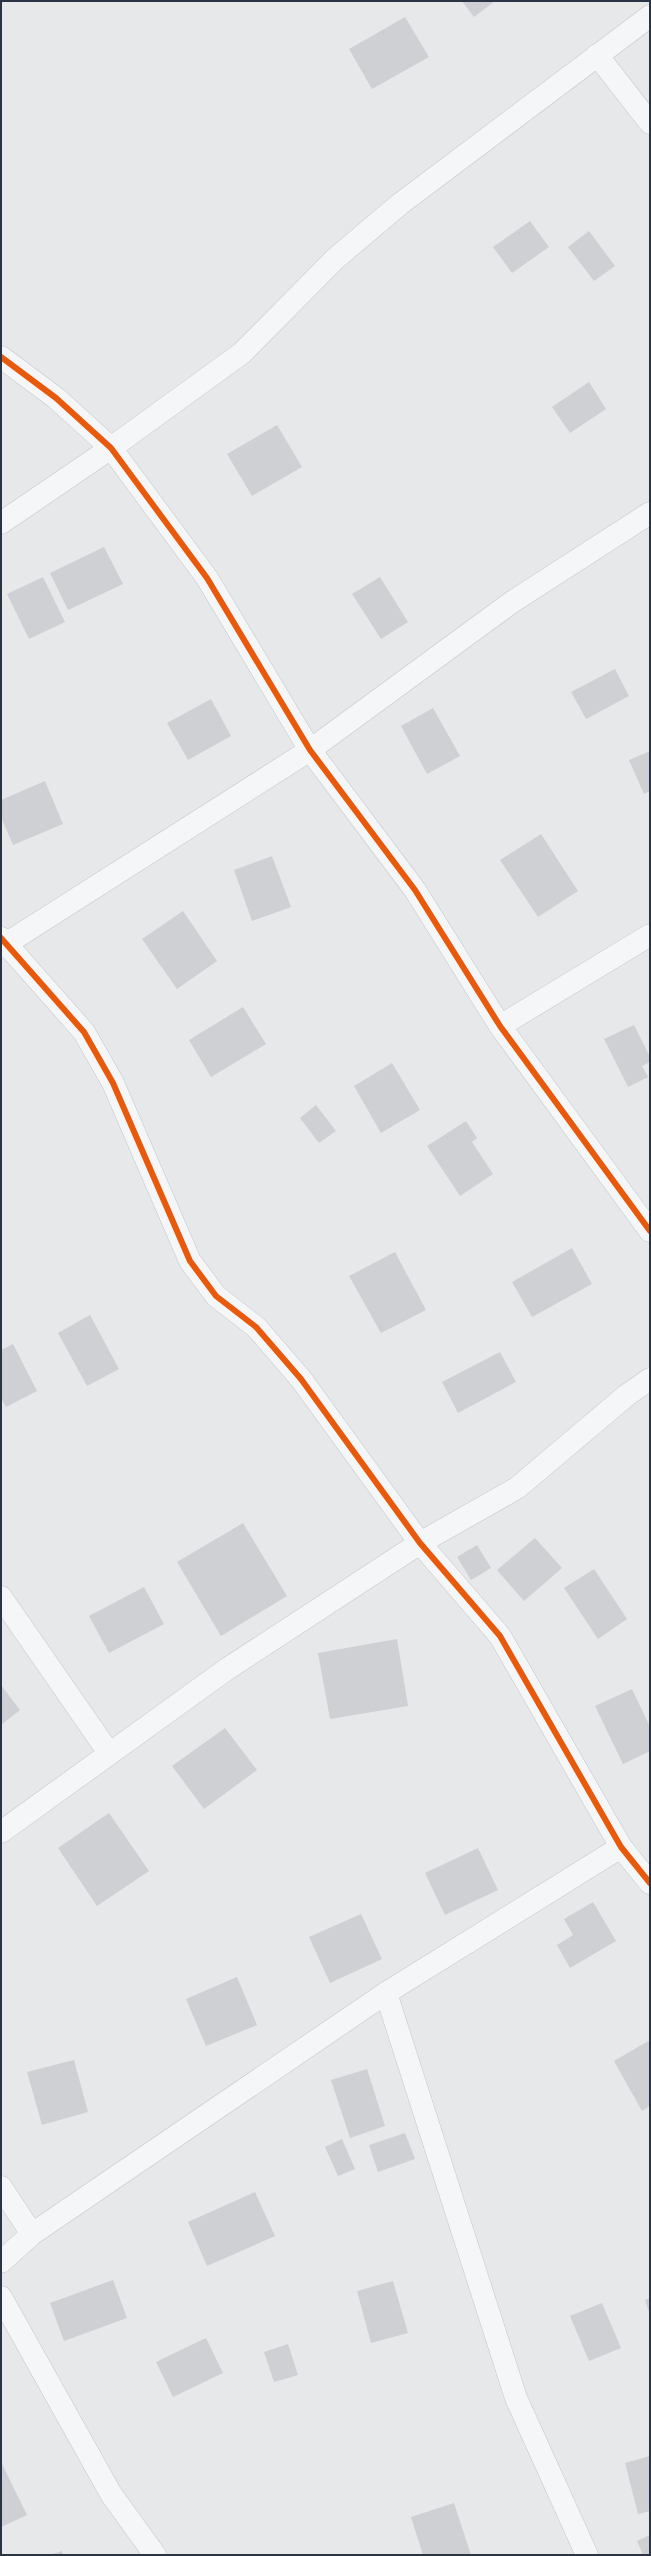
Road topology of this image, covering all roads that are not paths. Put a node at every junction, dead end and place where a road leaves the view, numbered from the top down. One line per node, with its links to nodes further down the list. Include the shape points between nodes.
1 (650, 16): 2 (street)
2 (597, 54): 3 (street); 5 (street, via 400,204 334,259 242,353)
3 (650, 123)
4 (1, 357): 5 (street, via 56,398)
5 (111, 448): 7 (street); 8 (street, via 207,578)
6 (650, 513): 8 (street, via 512,602)
7 (1, 523)
8 (310, 750): 10 (street); 11 (street, via 415,890)
9 (650, 935): 11 (street)
10 (2, 943): 14 (street, via 84,1032 113,1083 190,1261 216,1296 256,1327 301,1379)
11 (500, 1026): 12 (street)
12 (650, 1231)
13 (650, 1379): 14 (street, via 627,1395 517,1488)
14 (420, 1543): 16 (street, via 227,1669); 18 (street, via 500,1636)
15 (1, 1597): 16 (street)
16 (109, 1753): 17 (street)
17 (1, 1832)
18 (621, 1847): 19 (street); 20 (street)
19 (650, 1883)
20 (386, 1993): 22 (street); 26 (street, via 516,2398)
21 (1, 2187): 22 (street)
22 (32, 2234): 23 (street)
23 (1, 2262)
24 (1, 2297): 25 (street, via 112,2494)
25 (155, 2555)
26 (587, 2555)

